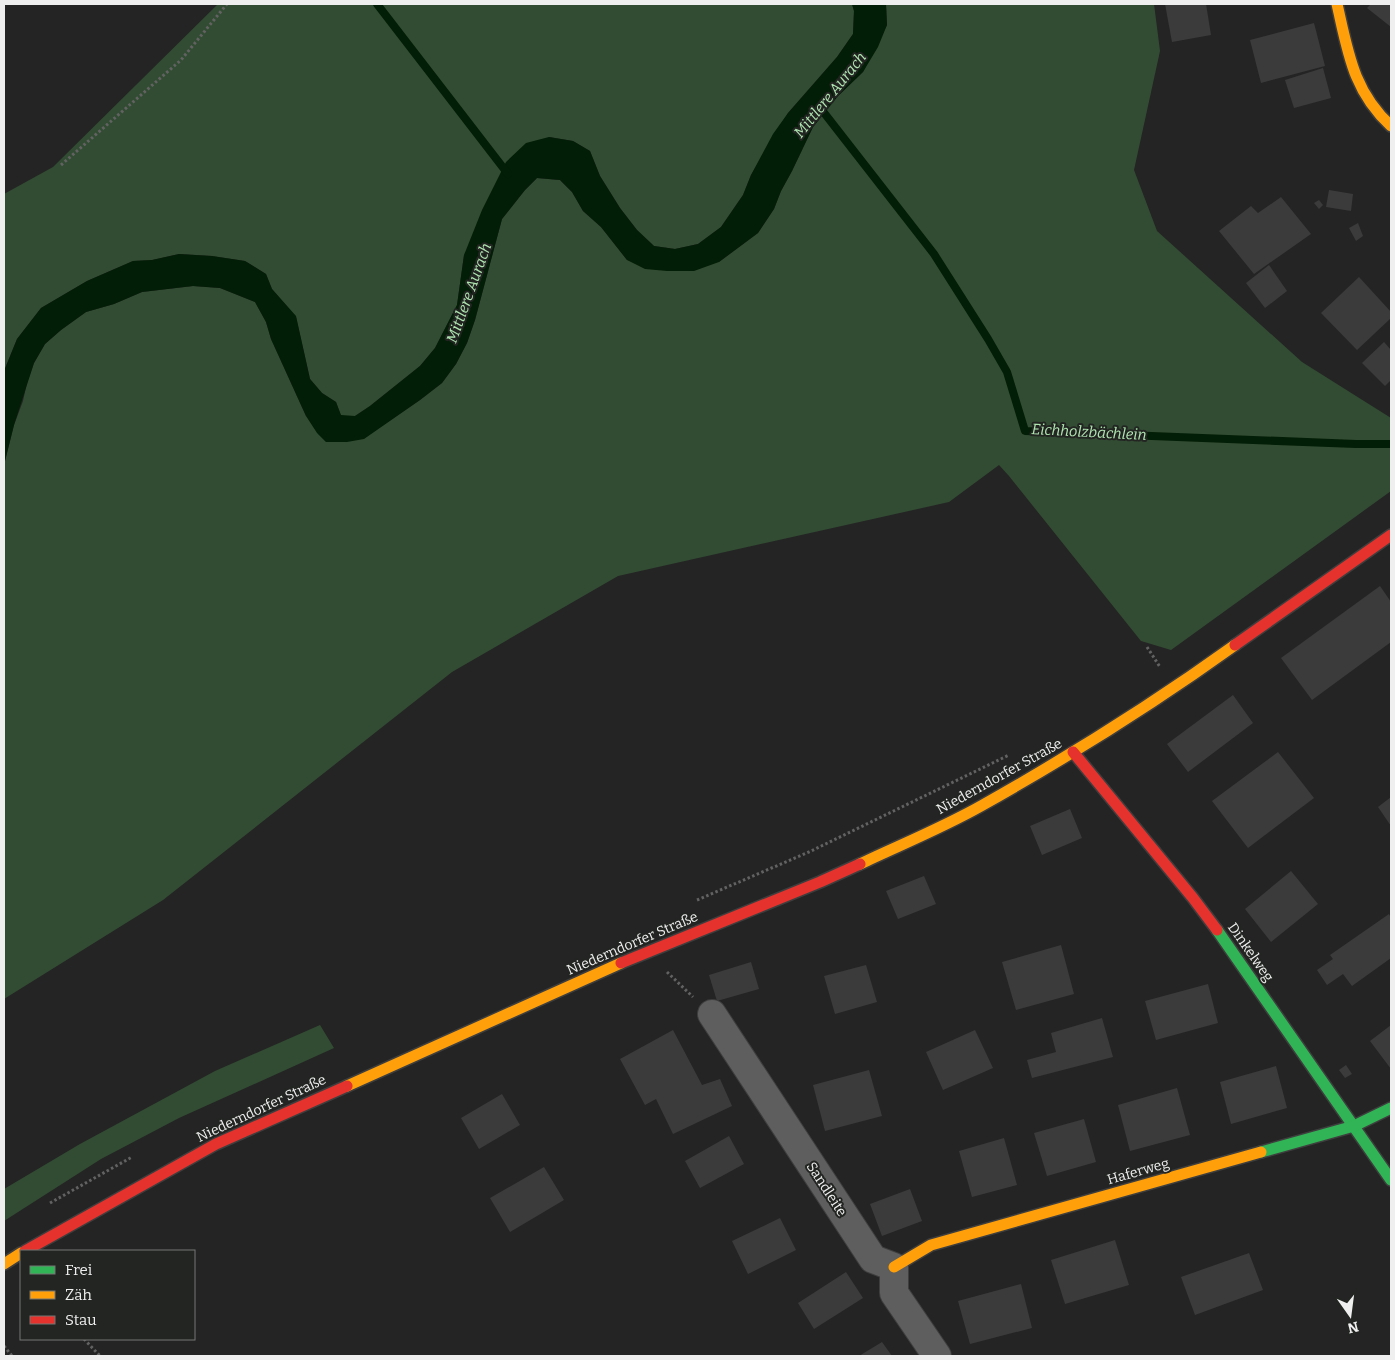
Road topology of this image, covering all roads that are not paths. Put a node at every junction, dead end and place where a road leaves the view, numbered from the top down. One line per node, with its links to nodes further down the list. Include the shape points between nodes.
1 (1337, 4): 2 (main road, via 1363,95)
2 (1391, 126)
3 (1391, 535): 4 (main road, Niederndorfer Straße, via 1174,689)
4 (1073, 752): 7 (main road, Dinkelweg, via 1193,898); 9 (main road, Niederndorfer Straße, via 978,807 897,847 820,882 646,952 216,1144)
5 (712, 1014): 12 (street, Sandleite, via 873,1259)
6 (1391, 1108): 7 (main road, Haferweg)
7 (1354, 1126): 8 (main road, Dinkelweg); 12 (main road, Haferweg, via 931,1245)
8 (1391, 1180)
9 (27, 1250)
10 (20, 1254): 11 (main road)
11 (4, 1264)
12 (894, 1268): 13 (street, via 894,1293)
13 (938, 1356)

